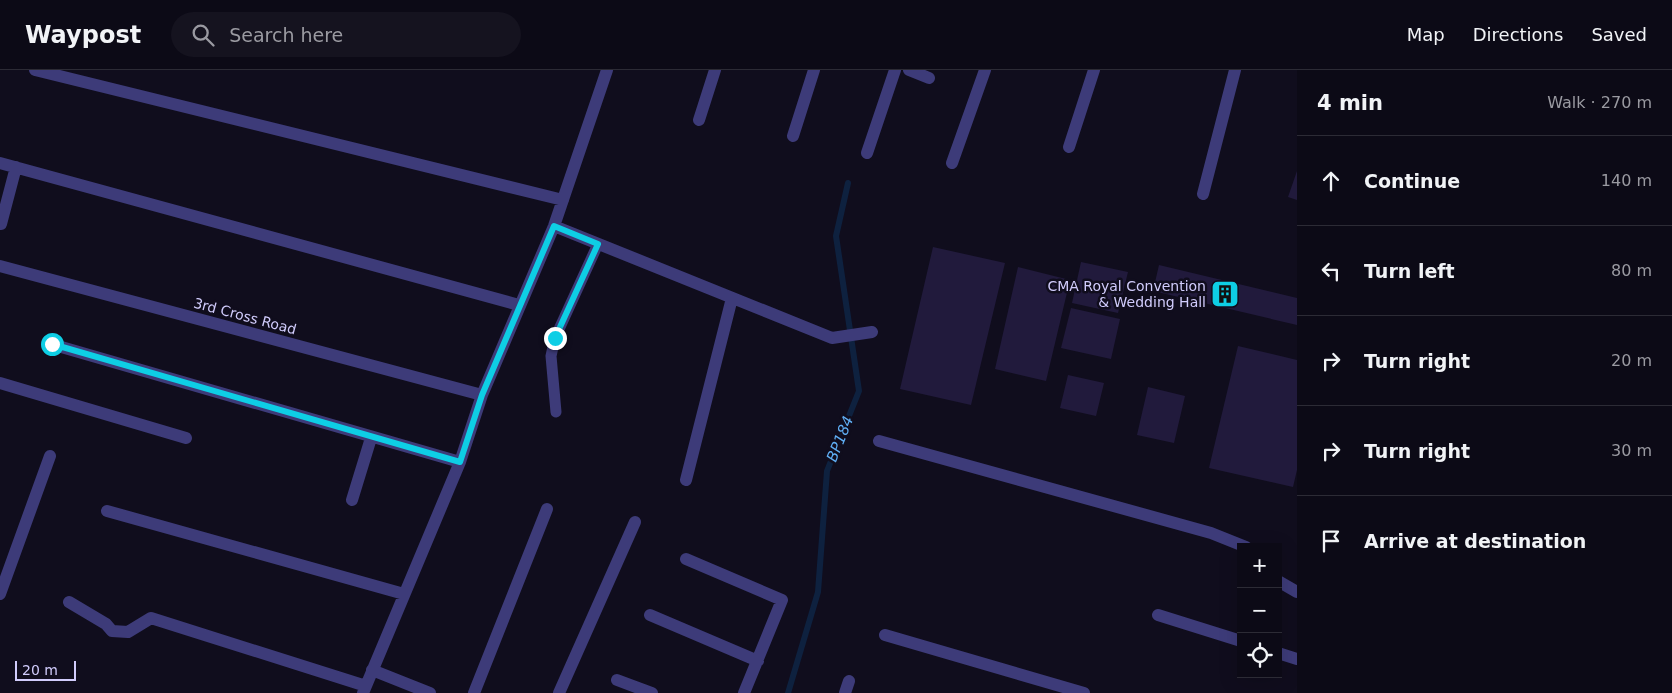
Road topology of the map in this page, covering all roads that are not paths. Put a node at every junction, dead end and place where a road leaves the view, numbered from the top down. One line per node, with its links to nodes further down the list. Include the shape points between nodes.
1 (35, 70): 19 (street)
2 (606, 70): 19 (street)
3 (715, 70): 11 (street)
4 (814, 70): 12 (street)
5 (895, 70): 14 (street)
6 (909, 70): 10 (street)
7 (985, 70): 16 (street)
8 (1094, 70): 13 (street)
9 (1235, 70): 18 (street)
10 (929, 78)
11 (699, 120)
12 (793, 136)
13 (1070, 146)
14 (867, 153)
15 (0, 162): 17 (street)
16 (952, 163)
17 (16, 167): 20 (street); 25 (street)
18 (1203, 194)
19 (563, 200): 21 (street)
20 (1, 224)
21 (554, 226): 22 (street); 25 (street)
22 (598, 244): 24 (street); 30 (lane, via 555,338 551,356)
23 (0, 266): 29 (street, 3rd Cross Road)
24 (732, 298): 26 (street, via 832,338); 36 (street)
25 (518, 305): 29 (street)
26 (872, 332)
27 (52, 344): 32 (street)
28 (0, 383): 31 (street)
29 (482, 395): 35 (street)
30 (556, 412)
31 (186, 438)
32 (370, 438): 35 (street); 37 (street)
33 (879, 441): 41 (street, via 1211,533)
34 (50, 456): 45 (street)
35 (460, 462): 46 (street)
36 (686, 480)
37 (352, 500)
38 (547, 508): 59 (street)
39 (107, 511): 46 (street)
40 (635, 522): 60 (street)
41 (1237, 543)
42 (686, 559): 54 (street, via 782,600)
43 (1282, 583): 44 (street)
44 (1297, 592)
45 (0, 594)
46 (404, 594): 55 (street)
47 (69, 602): 57 (street, via 112,631 128,632 151,618)
48 (650, 615): 54 (street)
49 (1158, 616): 51 (street)
50 (886, 636): 63 (street)
51 (1237, 641)
52 (1282, 654): 53 (street)
53 (1297, 659)
54 (758, 661): 62 (street)
55 (372, 670): 57 (street); 58 (street)
56 (617, 680): 61 (street)
57 (364, 690)
58 (430, 693)
59 (474, 693)
60 (559, 693)
61 (652, 693)
62 (744, 693)
63 (1084, 693)

